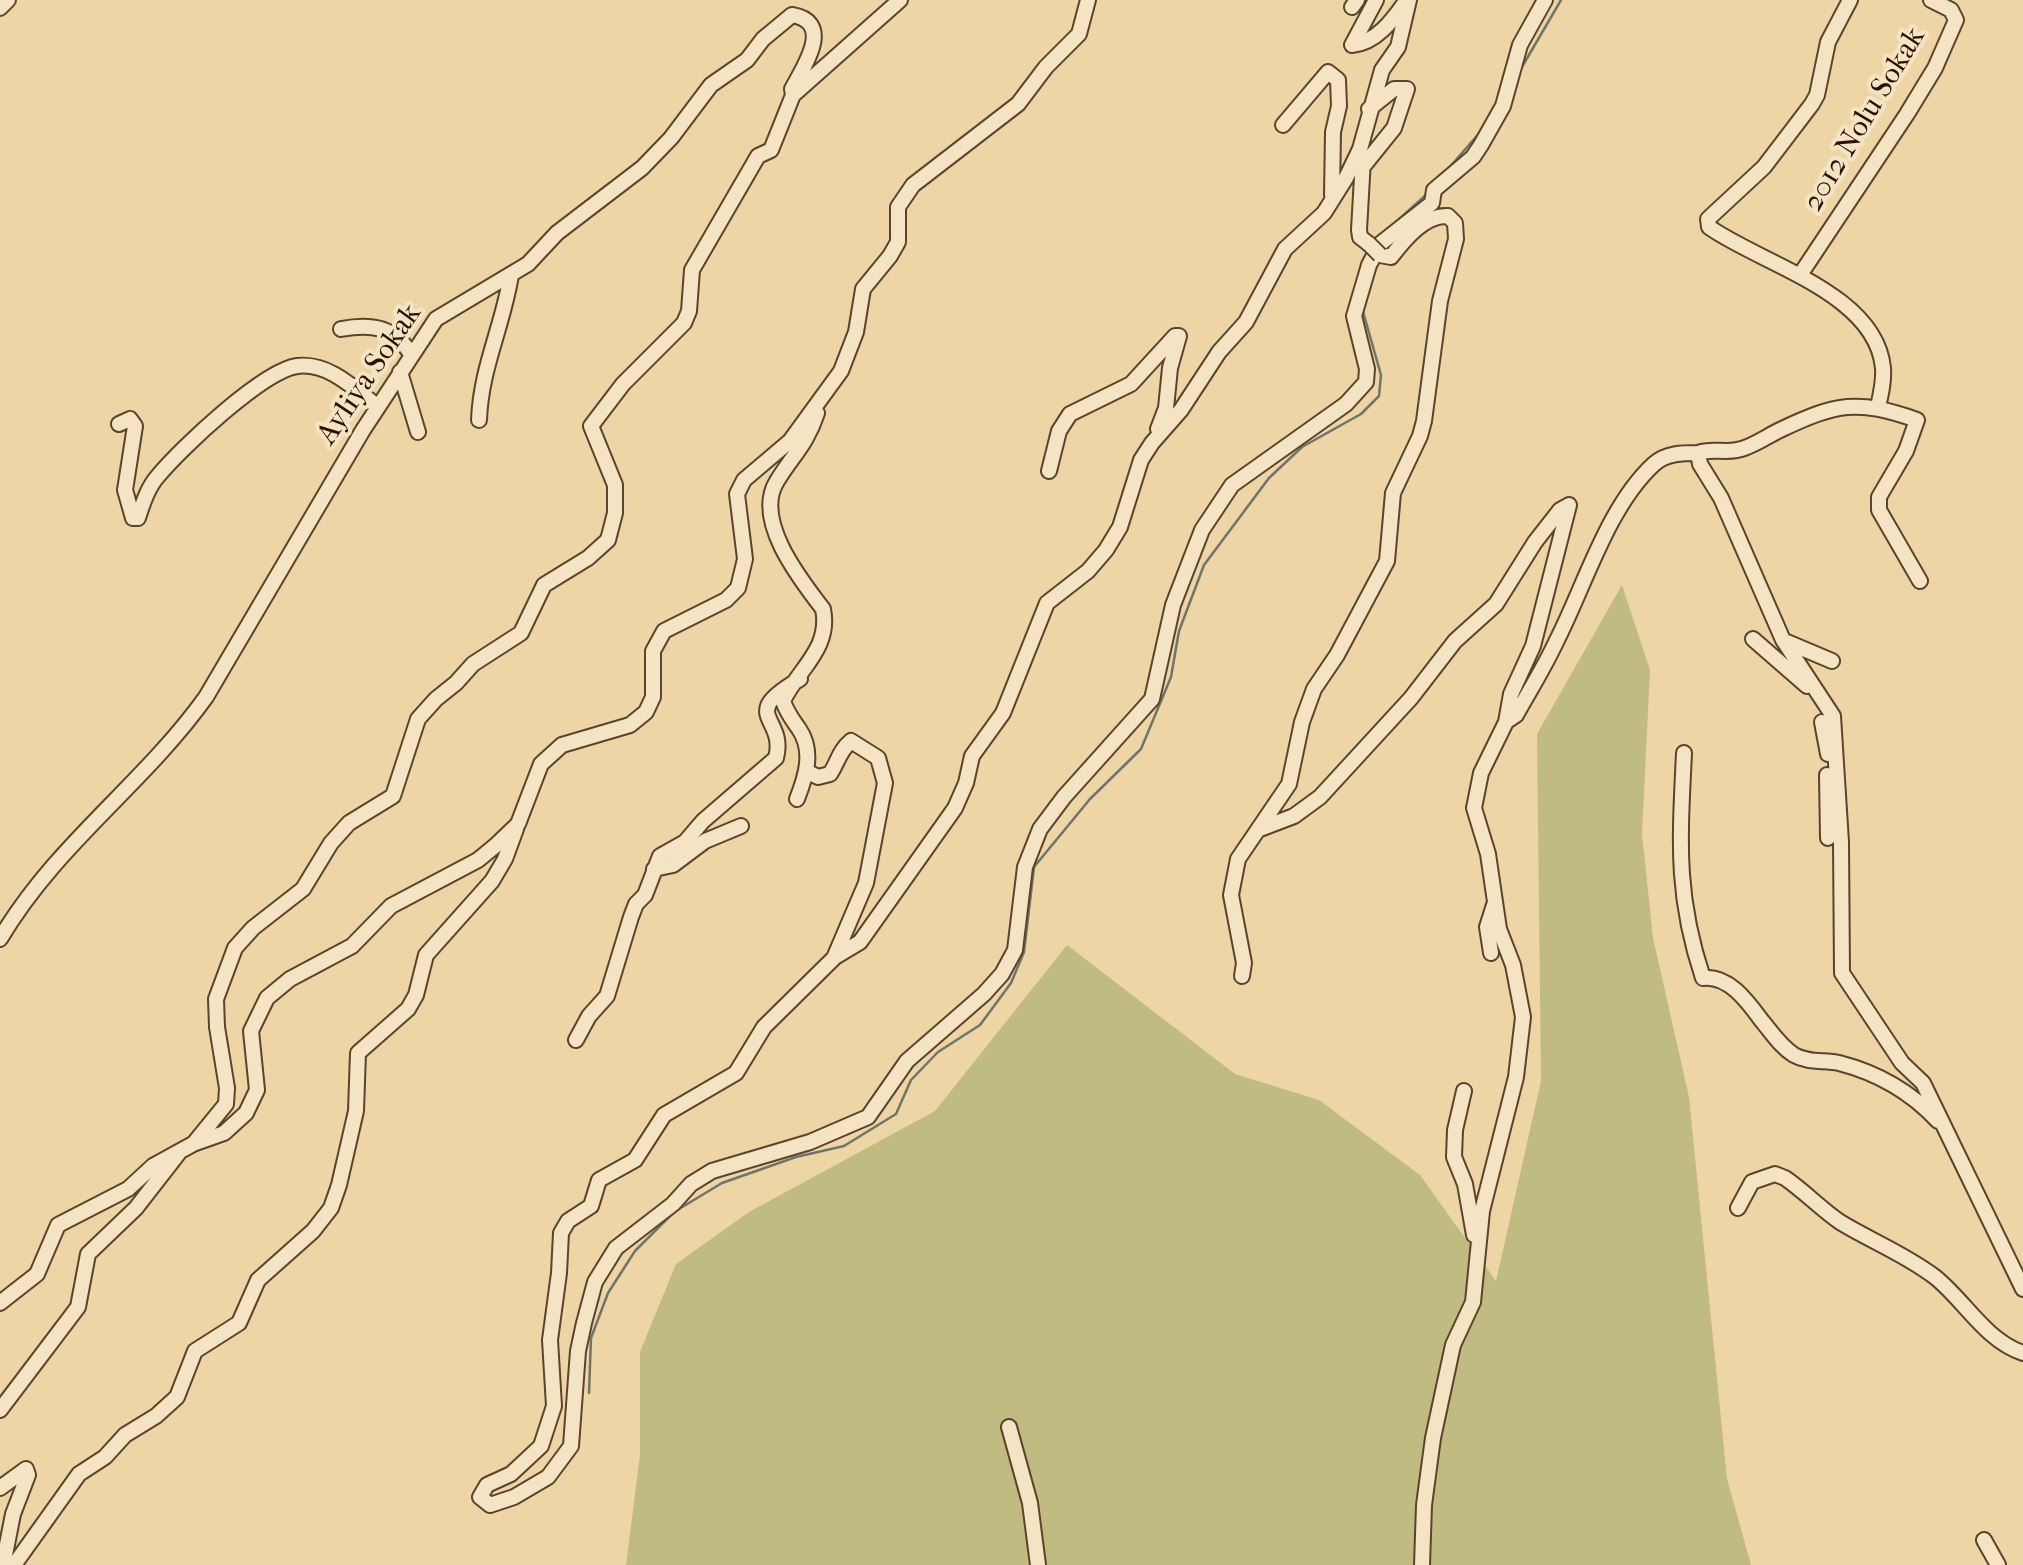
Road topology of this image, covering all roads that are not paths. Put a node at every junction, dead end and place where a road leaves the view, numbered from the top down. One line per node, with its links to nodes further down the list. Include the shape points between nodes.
1 (8, 0): 9 (street)
2 (900, 0): 10 (street)
3 (1088, 0): 21 (street, via 1080,34 1018,104 913,185 898,207 898,242 864,289 856,332)
4 (1376, 0): 5 (street, via 1352,45 1365,44)
5 (1408, 0): 11 (street, via 1398,47)
6 (1545, 0): 50 (street, via 1473,158 1371,258 1354,316 1366,382 1346,404 1232,485 1202,530 1176,592 1152,699 1040,829 1026,867 1015,950 1002,974 908,1061 868,1117 712,1171 616,1248 595,1282 584,1323 571,1446 548,1477 490,1505 480,1497 487,1486 542,1446 550,1420 550,1340 561,1233 568,1221 591,1206 599,1180 635,1160 664,1114 736,1073 764,1027)
7 (1850, 0): 16 (street, via 1828,42 1812,104 1764,167 1708,219 1724,238)
8 (1931, 0): 16 (street, 2012 Nolu Sokak, via 1956,20 1935,68)
9 (0, 8)
10 (793, 95): 17 (street, Ayliya Sokak, via 814,42 812,27 796,15 711,85 656,156); 55 (street, via 771,150 758,156 692,270 684,323 590,426 615,485 608,540 544,585 521,633 436,699 418,719 393,796 349,823 303,889 235,948 216,1000 226,1104)
11 (1369, 109): 13 (street); 14 (street, via 1394,90 1407,90 1394,128)
12 (1283, 125): 15 (street, via 1328,72 1338,80)
13 (1360, 149): 14 (street); 15 (street)
14 (1365, 164): 44 (street, via 1358,230 1374,249 1391,257 1435,216 1448,216 1456,238 1424,421 1393,493 1387,561 1314,689 1289,784)
15 (1332, 201): 27 (street, via 1285,249 1246,322)
16 (1800, 275): 22 (street, via 1853,312 1876,346 1883,363)
17 (511, 276): 19 (street, Ayliya Sokak, via 436,319); 24 (street, via 480,388)
18 (341, 329): 19 (street, via 390,331)
19 (411, 354): 20 (street, Ayliya Sokak)
20 (400, 372): 23 (street, Ayliya Sokak); 26 (street)
21 (820, 403): 34 (street, via 809,438 776,482 768,508 826,622); 42 (street, via 790,441 744,480 738,494 745,559 738,588 664,631 653,651 653,698 646,712 630,725 562,745 540,764)
22 (1878, 406): 28 (street, via 1820,411 1738,450); 30 (street, via 1917,420 1879,510)
23 (378, 407): 25 (street, via 336,374 298,366 280,372 222,414 156,478 138,518 132,518 125,490 135,426 130,420); 48 (street, Ayliya Sokak, via 211,689 180,731 47,870)
24 (480, 420)
25 (119, 424)
26 (418, 432)
27 (1152, 443): 29 (street, via 1165,415 1179,336 1126,388 1070,414); 50 (street, via 1106,550 1048,603 1002,713 972,756 955,808 860,942)
28 (1698, 453): 32 (street); 36 (street, via 1656,462 1630,493 1557,642)
29 (1049, 471)
30 (1920, 581)
31 (1752, 639): 35 (street)
32 (1783, 640): 33 (street); 35 (street)
33 (1832, 661)
34 (800, 679): 40 (street, via 783,701 806,744); 46 (street, via 773,695 767,708 780,744 776,758 685,842 660,856)
35 (1827, 703): 39 (street)
36 (1506, 722): 44 (street, via 1569,505 1535,542 1496,604 1455,640 1320,797); 47 (street, via 1481,773 1474,808)
37 (1822, 722): 39 (street, via 1828,754)
38 (1684, 753): 54 (street, via 1682,897 1703,978 1714,977 1737,992 1791,1053 1901,1087)
39 (1835, 754): 45 (street, via 1827,758); 54 (street, via 1842,973 1902,1063 1923,1083)
40 (806, 771): 41 (street); 50 (street, via 830,774 851,741 878,758 884,783 866,883)
41 (797, 799)
42 (518, 824): 55 (street, via 478,860 390,906 352,946 266,998 251,1030 257,1090 246,1112 224,1133); 66 (street, via 492,881 426,955 408,1008 358,1053 356,1111 330,1208 258,1280 239,1323 195,1351 177,1397 79,1474)
43 (741, 826): 46 (street)
44 (1260, 829): 51 (street, via 1238,859 1230,895)
45 (1828, 838)
46 (654, 869): 52 (street, via 607,996)
47 (1494, 904): 49 (street, via 1486,927); 57 (street, via 1522,1017 1516,1077)
48 (0, 938)
49 (1491, 953)
50 (834, 958)
51 (1242, 976)
52 (576, 1040)
53 (1464, 1092): 57 (street, via 1454,1158)
54 (1948, 1132): 58 (street)
55 (186, 1148): 59 (street, via 128,1189 58,1225 37,1274); 61 (street, via 88,1254 78,1307)
56 (1738, 1208): 60 (street, via 1752,1182 1775,1174 1785,1178 1841,1222 1936,1278 1988,1332)
57 (1476, 1246): 68 (street, via 1473,1302 1452,1345 1434,1438)
58 (2023, 1290)
59 (0, 1303)
60 (2023, 1353)
61 (0, 1410)
62 (1008, 1427): 67 (street, via 1030,1503)
63 (0, 1488): 65 (street, via 26,1469)
64 (1984, 1540): 69 (street)
65 (2, 1565)
66 (14, 1565)
67 (1038, 1565)
68 (1422, 1565)
69 (1998, 1565)

